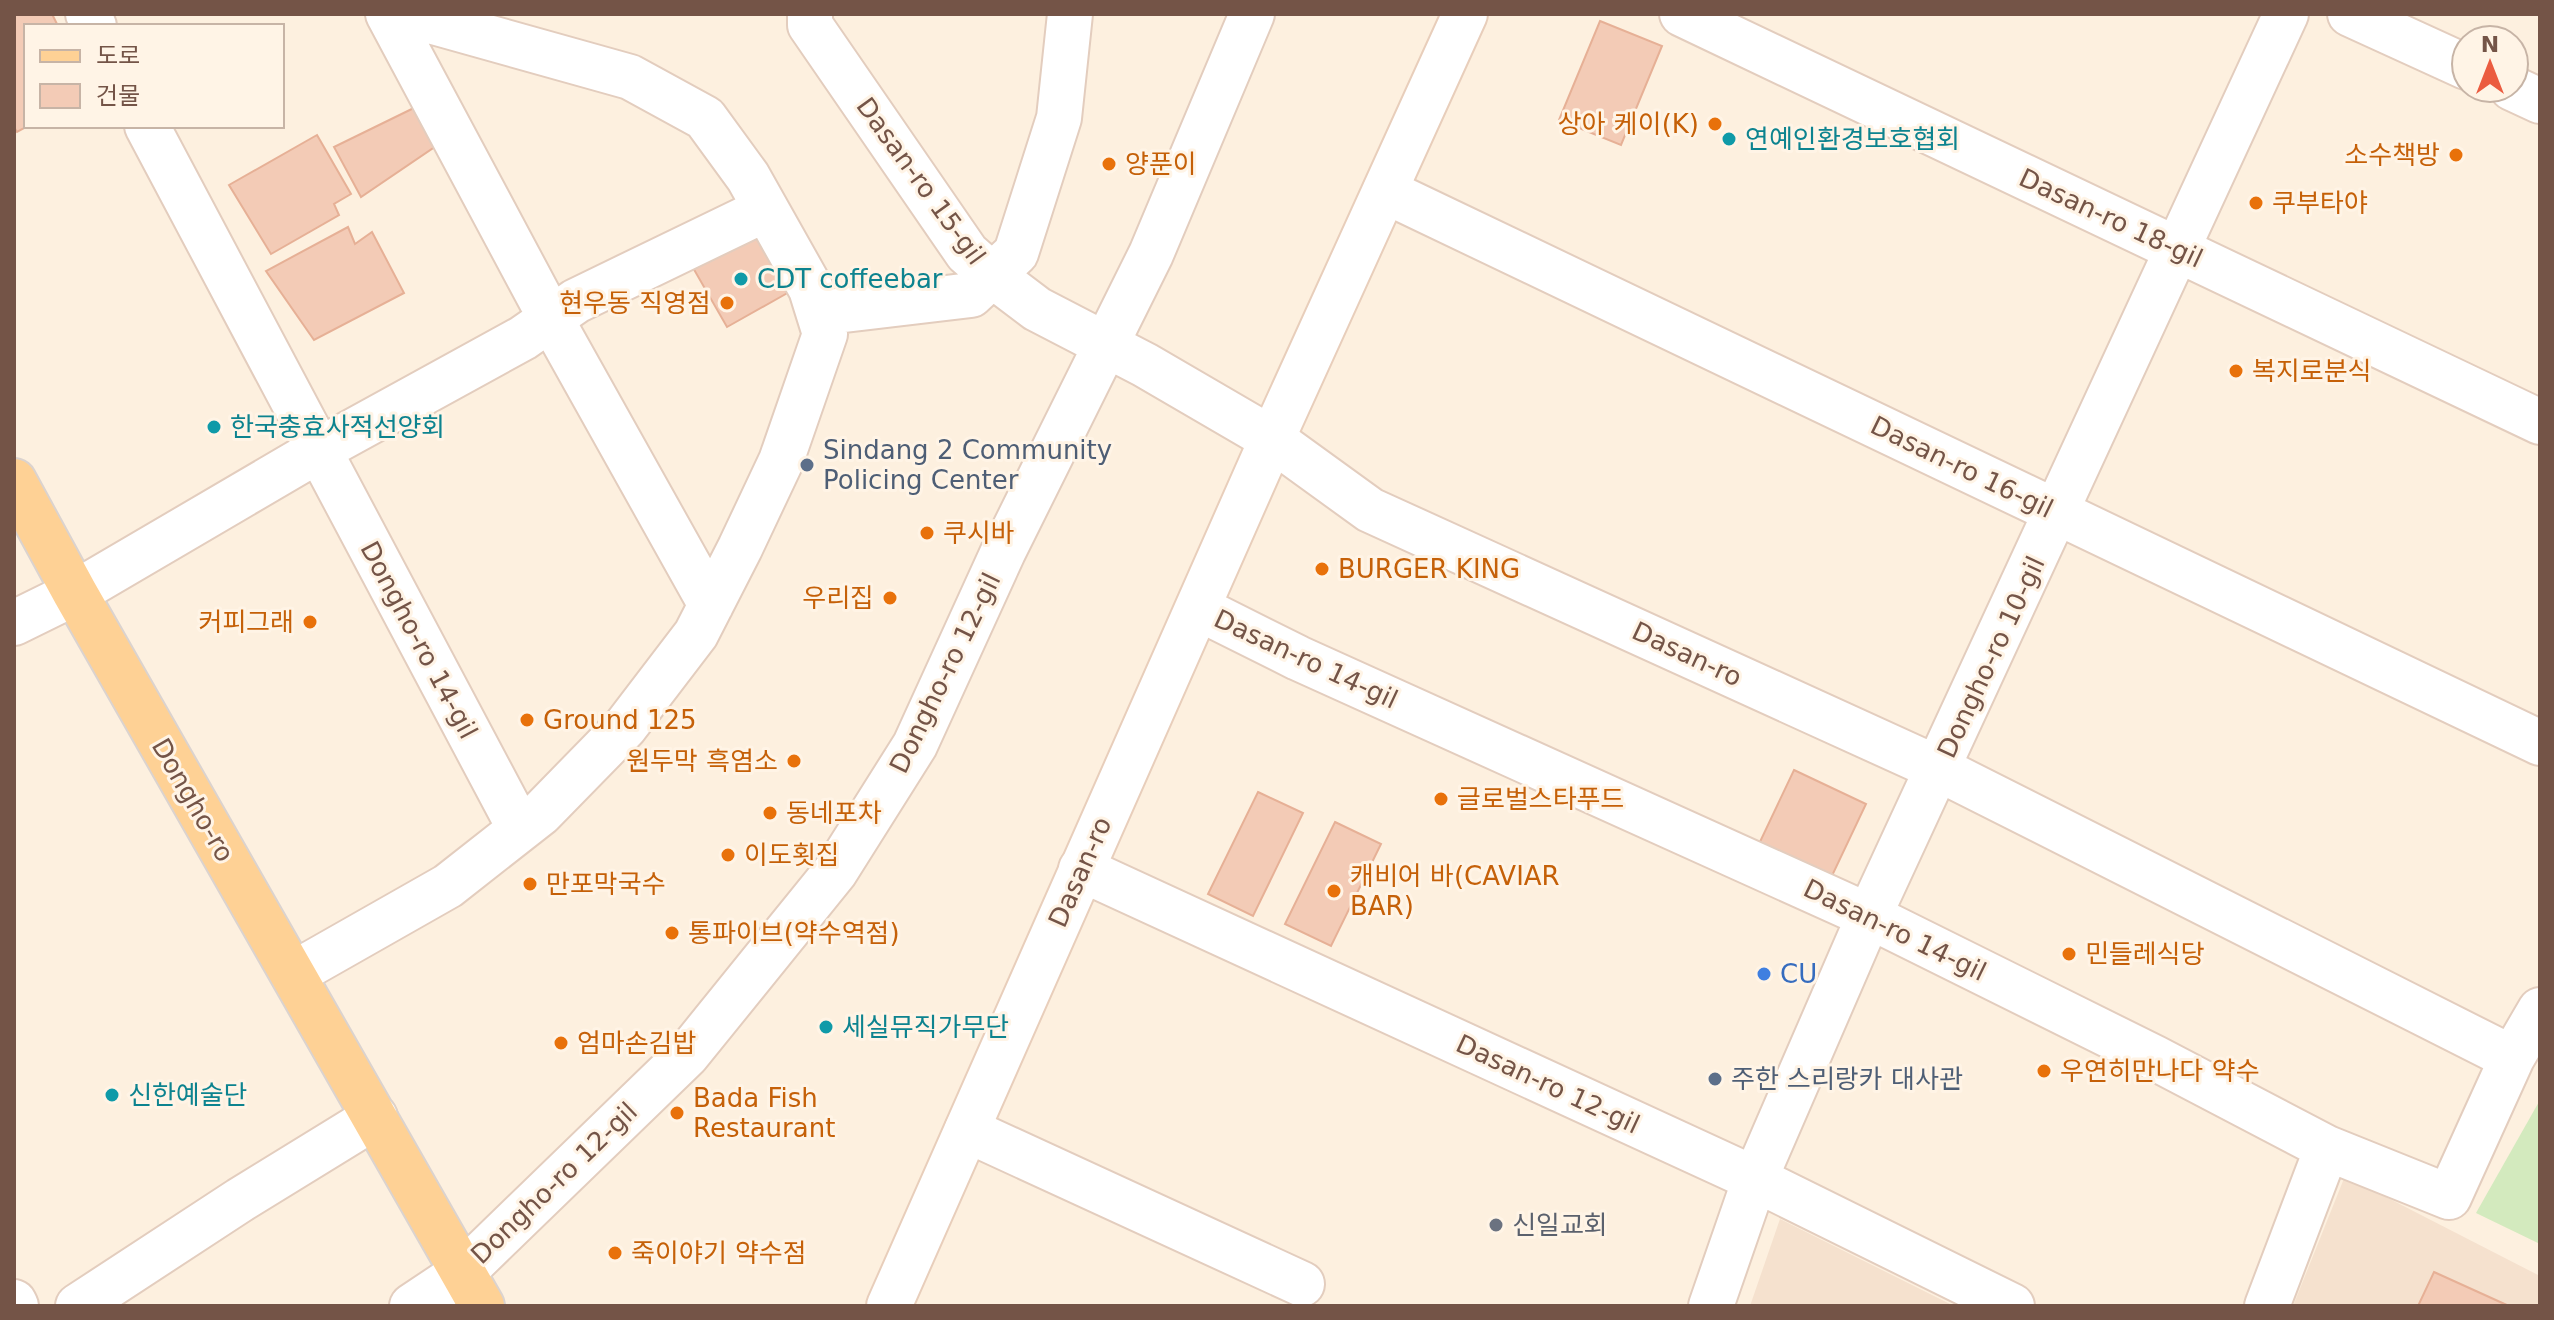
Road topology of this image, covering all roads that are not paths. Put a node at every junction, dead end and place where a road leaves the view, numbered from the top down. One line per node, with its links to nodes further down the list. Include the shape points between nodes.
1 (388, 14): 18 (street)
2 (405, 14): 10 (street)
3 (810, 14): 16 (street, Dasan-ro 15-gil, via 810,25 967,253)
4 (1070, 14): 16 (street, via 1059,118 1016,253)
5 (1252, 14): 19 (street, Dongho-ro 12-gil, via 1151,254)
6 (1465, 14): 13 (street, Dasan-ro)
7 (1682, 14): 15 (street, Dasan-ro 18-gil)
8 (2286, 14): 15 (street, Dongho-ro 10-gil)
9 (2350, 14): 11 (street)
10 (504, 27): 14 (street, via 630,77 705,118)
11 (2450, 60)
12 (148, 128): 22 (street, Dongho-ro 14-gil)
13 (1385, 191): 21 (street, Dasan-ro); 24 (street, Dasan-ro 16-gil)
14 (766, 209): 17 (street); 18 (street, via 576,301)
15 (2178, 251): 20 (street, Dasan-ro 18-gil); 24 (street, Dongho-ro 10-gil)
16 (992, 275): 17 (street, via 971,295); 19 (street, Dasan-ro 15-gil, via 1037,309)
17 (819, 313): 26 (street, via 825,334 781,461)
18 (551, 319): 22 (street); 26 (street)
19 (1106, 345): 21 (street, Dasan-ro 15-gil); 42 (street, Dongho-ro 12-gil, via 915,745 835,872 687,1055)
20 (2540, 422)
21 (1272, 439): 27 (street, Dasan-ro); 30 (street, Dasan-ro, via 1370,510)
22 (319, 450): 25 (street); 31 (street, Dongho-ro 14-gil)
23 (14, 481): 25 (main road, Dongho-ro)
24 (2058, 513): 29 (street, Dasan-ro 16-gil); 30 (street, Dongho-ro 10-gil)
25 (75, 593): 28 (street); 34 (main road, Dongho-ro)
26 (711, 605): 31 (street, via 696,634 625,727)
27 (1198, 608): 32 (street, Dasan-ro); 33 (street, Dasan-ro 14-gil)
28 (14, 623)
29 (2540, 743)
30 (1939, 769): 33 (street, Dongho-ro 10-gil); 36 (street)
31 (520, 829): 34 (street, via 448,886)
32 (1081, 869): 38 (street, Dasan-ro); 40 (street, Dasan-ro 12-gil)
33 (1869, 916): 39 (street, Dasan-ro 14-gil); 40 (street, Dongho-ro 10-gil)
34 (293, 974): 37 (main road, Dongho-ro)
35 (2540, 1010): 36 (street, Dasan-ro 14-gil)
36 (2512, 1058): 39 (street, Dasan-ro 14-gil, via 2449,1197)
37 (375, 1117): 42 (main road, Dongho-ro); 43 (street)
38 (967, 1130): 41 (street); 45 (street, Dasan-ro)
39 (2327, 1148): 48 (street)
40 (1755, 1179): 46 (street, Dongho-ro 10-gil); 47 (street, Dasan-ro 12-gil)
41 (1302, 1284)
42 (473, 1289): 44 (street)
43 (78, 1306)
44 (412, 1306)
45 (889, 1306)
46 (1711, 1306)
47 (2012, 1306)
48 (2267, 1306)

